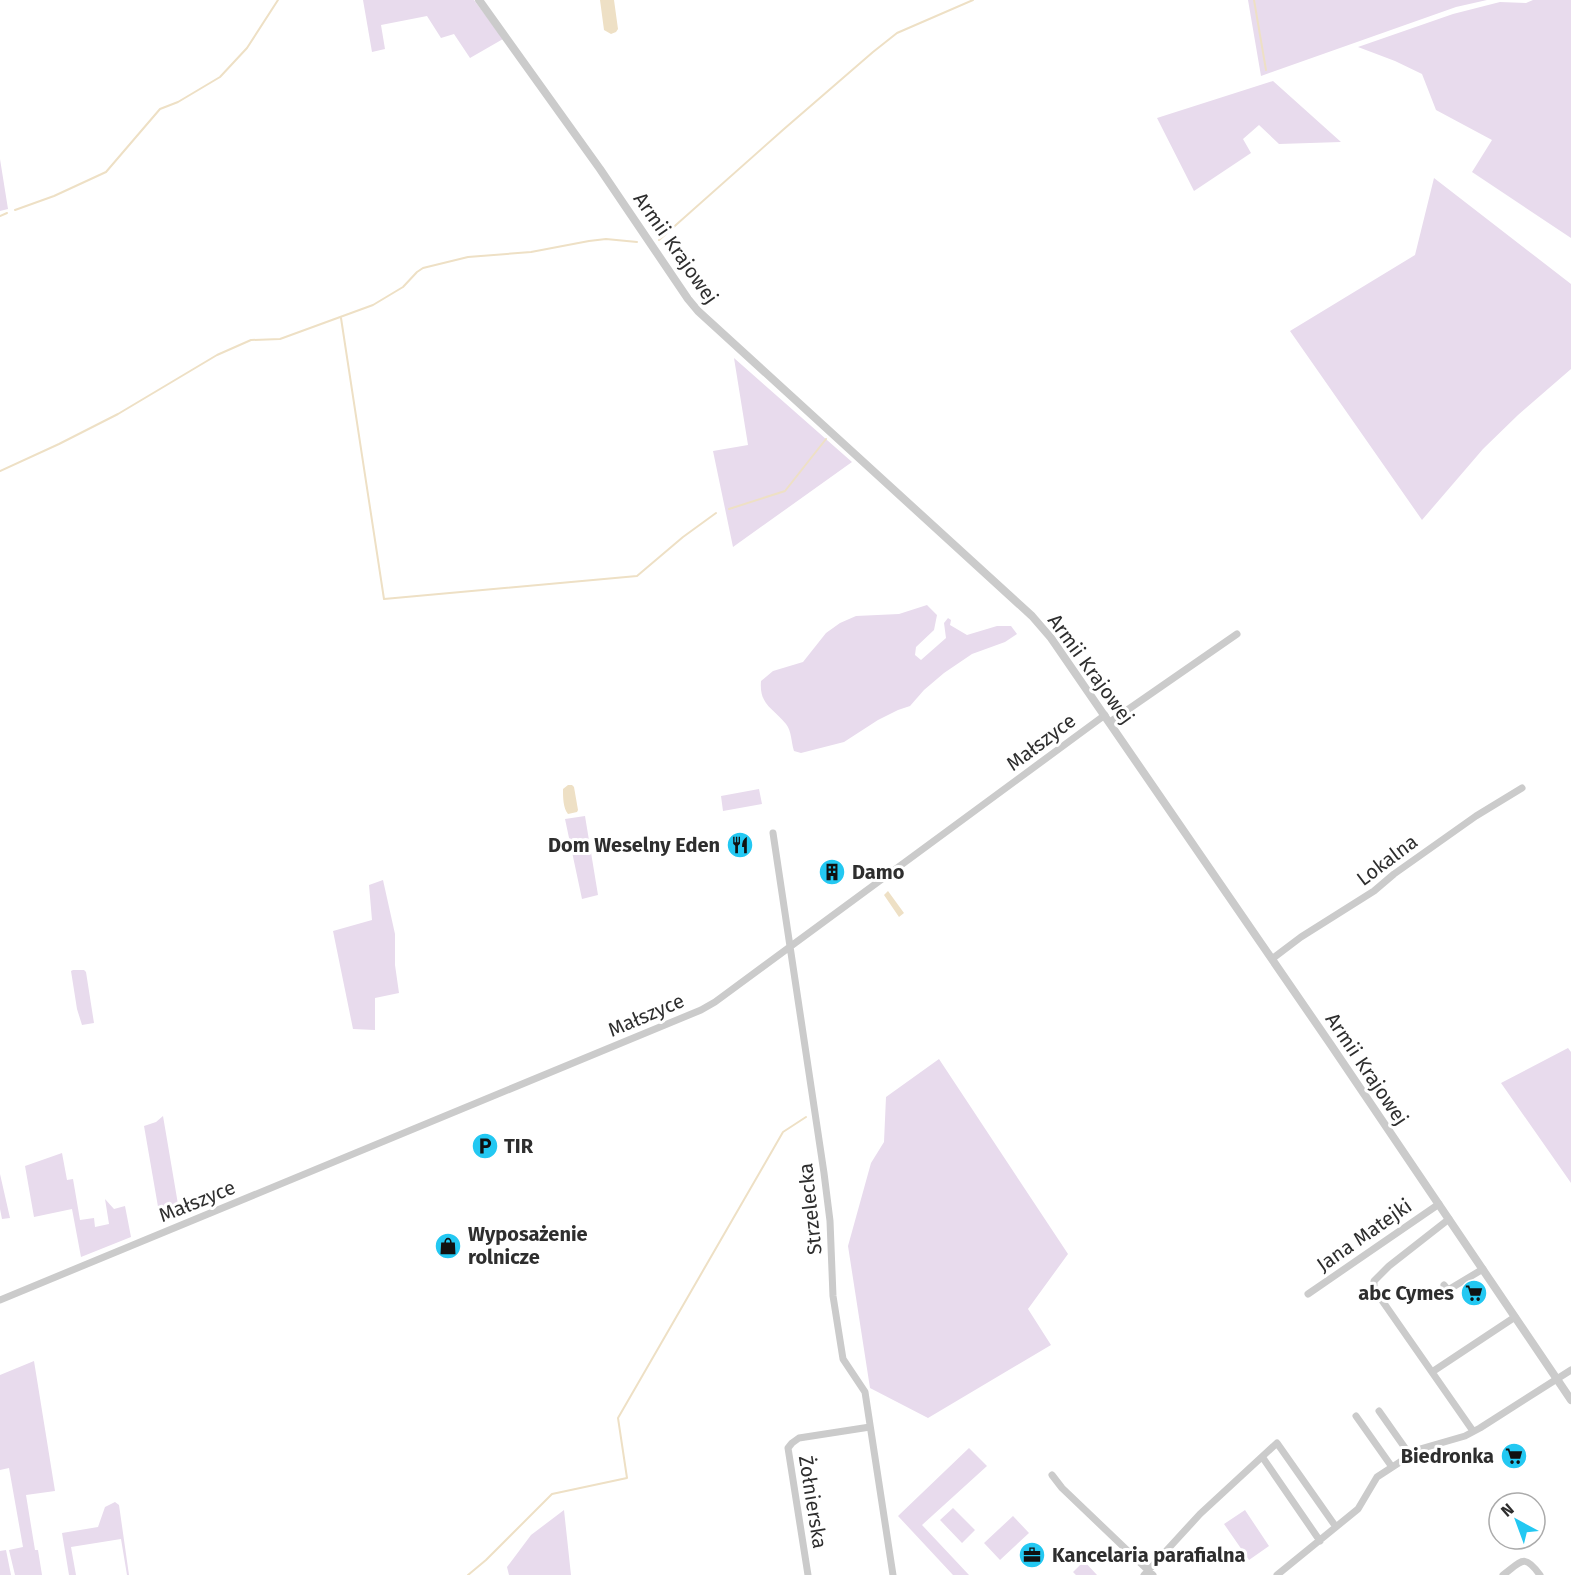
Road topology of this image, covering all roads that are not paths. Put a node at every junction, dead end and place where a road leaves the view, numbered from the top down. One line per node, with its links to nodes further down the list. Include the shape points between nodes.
1 (480, 0): 3 (street, Armii Krajowej, via 688,299 1037,621)
2 (1237, 634): 3 (street, Małszyce)
3 (1107, 719): 6 (street, Małszyce); 7 (street, Armii Krajowej)
4 (1522, 788): 7 (street, Lokalna)
5 (773, 833): 6 (street, Strzelecka)
6 (790, 947): 13 (street, Małszyce, via 701,1010); 21 (street, Strzelecka, via 829,1212 833,1296 843,1359 865,1392)
7 (1272, 959): 8 (street, Armii Krajowej)
8 (1439, 1204): 9 (street, Armii Krajowej); 12 (street, Jana Matejki)
9 (1449, 1219): 10 (street, Armii Krajowej); 16 (street, via 1374,1281 1374,1289)
10 (1483, 1269): 11 (street, via 1448,1290); 14 (street, Armii Krajowej)
11 (1444, 1285)
12 (1308, 1294)
13 (0, 1300)
14 (1515, 1317): 16 (street); 17 (street, Armii Krajowej)
15 (1571, 1370): 17 (street)
16 (1432, 1372): 22 (street)
17 (1557, 1379): 18 (street, Armii Krajowej); 22 (street)
18 (1571, 1400)
19 (1379, 1411): 23 (street)
20 (1356, 1416): 25 (street)
21 (870, 1427): 30 (street, Żołnierska, via 799,1438 788,1448); 31 (street, Strzelecka)
22 (1473, 1431): 23 (street)
23 (1410, 1455): 25 (street)
24 (1263, 1458): 27 (street, via 1277,1443); 28 (street); 29 (street, via 1200,1514)
25 (1392, 1467): 27 (street, via 1377,1478 1359,1509)
26 (1052, 1474): 29 (street)
27 (1336, 1527): 28 (street)
28 (1320, 1540): 32 (street)
29 (1148, 1573)
30 (808, 1575)
31 (893, 1575)
32 (1277, 1575)
33 (1503, 1575): 34 (street, via 1527,1560)
34 (1540, 1575)

